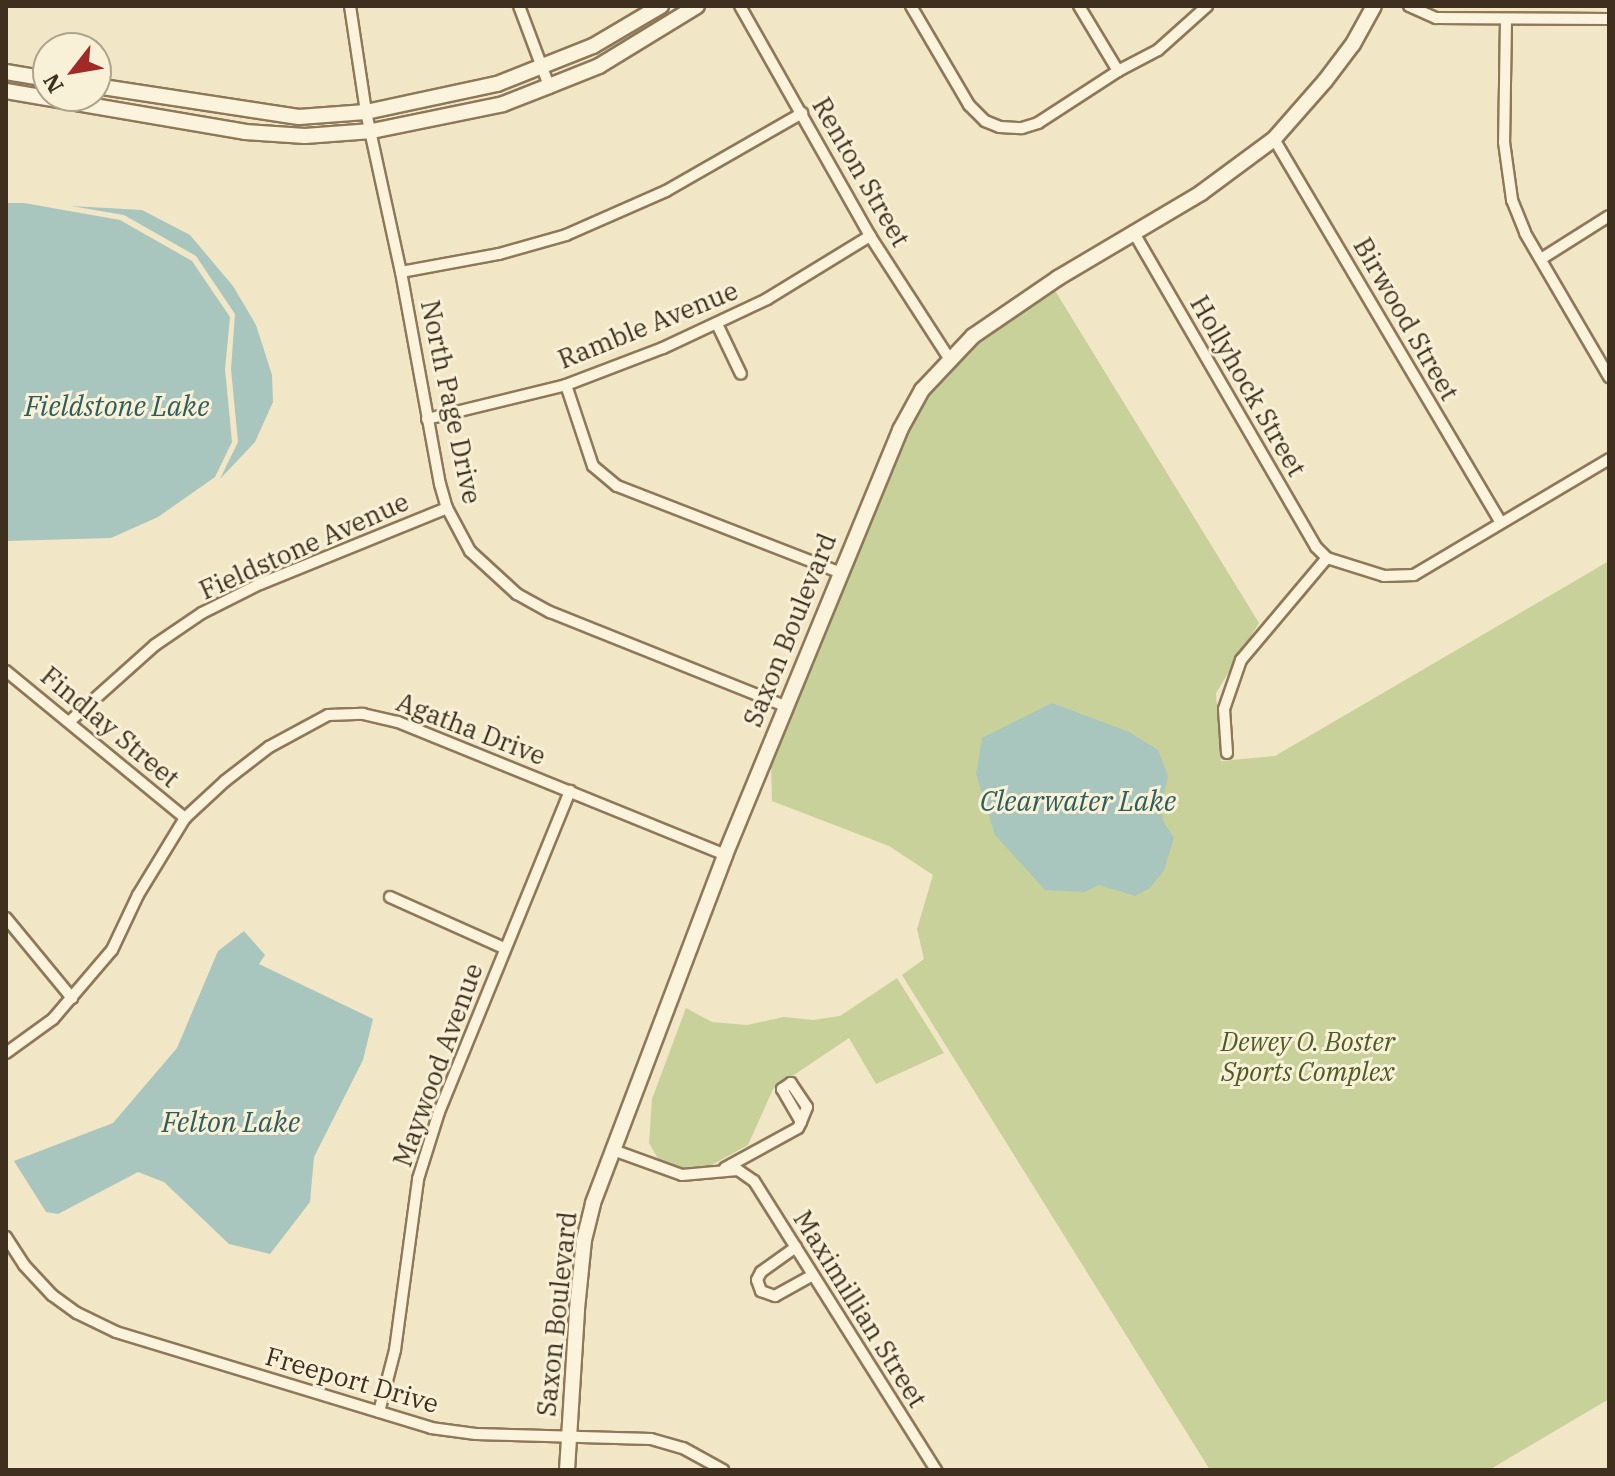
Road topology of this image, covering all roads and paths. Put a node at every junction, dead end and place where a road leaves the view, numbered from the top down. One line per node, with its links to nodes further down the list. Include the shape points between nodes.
1 (350, 6): 20 (street, North Page Drive)
2 (519, 6): 13 (street)
3 (661, 6): 13 (main road, via 593,46)
4 (697, 6): 17 (main road, via 599,66)
5 (740, 6): 21 (street, Renton Street)
6 (911, 6): 14 (street, via 969,105 1000,127 1038,123)
7 (1079, 6): 14 (street)
8 (1207, 6): 14 (street, via 1158,50)
9 (1374, 6): 23 (main road, Saxon Boulevard, via 1334,69)
10 (1409, 6): 12 (street, via 1436,18)
11 (1609, 19): 12 (street)
12 (1506, 20): 27 (street, via 1507,180 1525,233)
13 (543, 66): 17 (street); 20 (main road, via 497,84)
14 (1118, 71)
15 (6, 72): 16 (main road)
16 (32, 76)
17 (549, 86): 22 (main road, via 503,104)
18 (112, 88): 20 (main road, via 299,117)
19 (6, 91): 22 (main road, via 245,132 305,136)
20 (366, 112): 22 (street, North Page Drive)
21 (802, 113): 26 (street, Renton Street); 28 (street, via 655,197 566,235)
22 (372, 131): 28 (street, North Page Drive)
23 (1274, 139): 25 (main road, Saxon Boulevard, via 1201,193); 37 (street, Birwood Street)
24 (1609, 216): 27 (street)
25 (1134, 233): 30 (main road, Saxon Boulevard, via 1005,313); 38 (street, Hollyhock Street)
26 (870, 236): 29 (street, Ramble Avenue, via 813,274); 30 (street, Renton Street)
27 (1541, 259): 32 (street)
28 (401, 272): 34 (street, North Page Drive)
29 (717, 324): 31 (street); 33 (street, Ramble Avenue)
30 (949, 358): 39 (main road, Saxon Boulevard, via 922,390 900,430)
31 (741, 374)
32 (1609, 377)
33 (566, 385): 34 (street, Ramble Avenue); 39 (street, via 593,466 617,486)
34 (427, 419): 36 (street, North Page Drive)
35 (1609, 459): 37 (street)
36 (447, 508): 41 (street, North Page Drive, via 470,551 517,594); 42 (street, Fieldstone Avenue, via 202,613 155,645)
37 (1500, 521): 38 (street, via 1414,575 1384,576)
38 (1327, 558): 43 (street, via 1241,660 1224,709)
39 (839, 572): 41 (main road, Saxon Boulevard)
40 (6, 671): 42 (street, Findlay Street)
41 (785, 706): 46 (main road, Saxon Boulevard)
42 (70, 721): 45 (street, Findlay Street)
43 (1227, 753)
44 (570, 791): 45 (street, Agatha Drive, via 398,722 363,714 328,715 269,747); 46 (street, Agatha Drive); 49 (street, Maywood Avenue)
45 (185, 818): 50 (street, Agatha Drive, via 112,950)
46 (725, 855): 53 (main road, Saxon Boulevard)
47 (390, 897): 49 (street)
48 (6, 918): 50 (street)
49 (504, 948): 58 (street, Maywood Avenue, via 418,1179 395,1350)
50 (72, 998): 51 (street, Agatha Drive)
51 (6, 1053)
52 (801, 1122): 54 (street)
53 (613, 1150): 54 (street, via 682,1175); 59 (main road, Saxon Boulevard, via 584,1240)
54 (724, 1169): 56 (street, Maximillian Street, via 745,1174)
55 (6, 1237): 58 (street, Freeport Drive, via 52,1295 116,1332)
56 (796, 1247): 57 (street, Maximillian Street); 57 (street, via 757,1276 761,1291 775,1296)
57 (813, 1275): 62 (street, Maximillian Street)
58 (379, 1412): 59 (street, Freeport Drive, via 431,1428 476,1434)
59 (568, 1436): 60 (main road, Saxon Boulevard); 61 (street, Freeport Drive, via 651,1439 683,1448)
60 (567, 1470)
61 (723, 1470)
62 (936, 1470)

